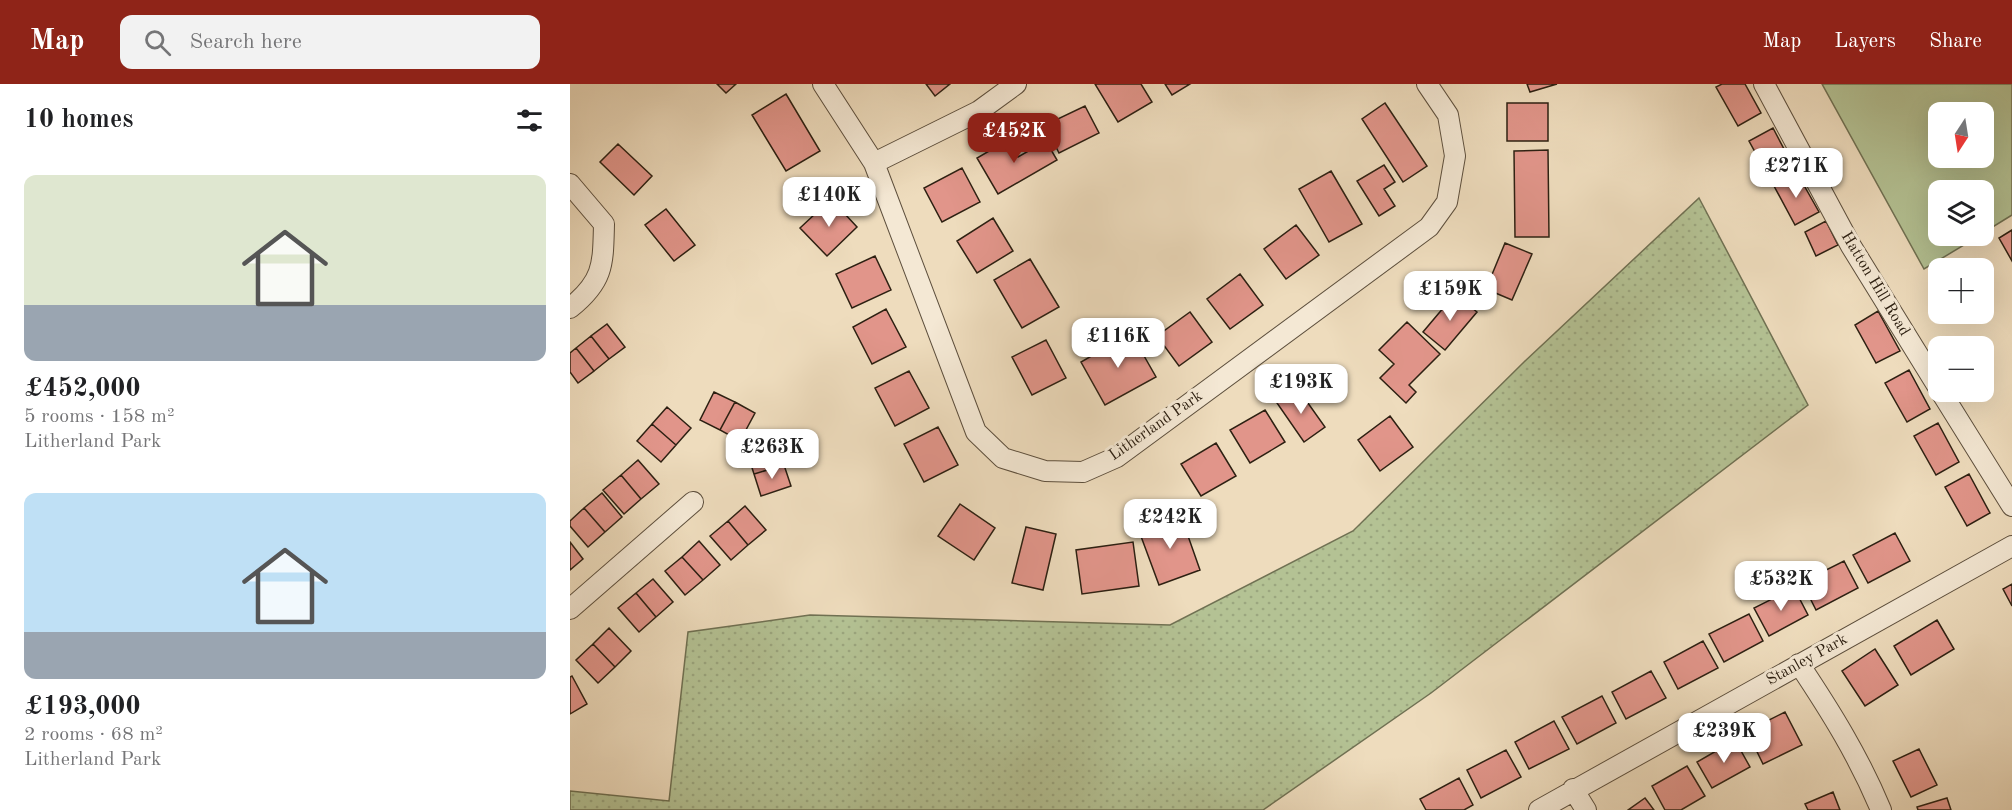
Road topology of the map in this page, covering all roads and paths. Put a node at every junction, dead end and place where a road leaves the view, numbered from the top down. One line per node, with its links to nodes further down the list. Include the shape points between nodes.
1 (823, 84): 5 (street, Litherland Park)
2 (1016, 84): 5 (street, via 979,111)
3 (1427, 84): 5 (street, Litherland Park, via 1448,116 1455,156 1447,202 1429,227 1117,457 1083,472 1045,471 1004,458 976,432)
4 (1764, 84): 8 (street, Hatton Hill Road, via 1851,246)
5 (874, 163)
6 (570, 184): 7 (street, via 604,224 603,266 586,295)
7 (570, 308)
8 (1928, 371)
9 (1947, 402): 11 (street)
10 (693, 502): 13 (street)
11 (2012, 506)
12 (2012, 546): 14 (street, Stanley Park)
13 (570, 609)
14 (1799, 664): 15 (street, Stanley Park); 18 (street, via 1839,725)
15 (1574, 789): 16 (street, Stanley Park); 17 (street)
16 (1539, 810)
17 (1586, 810)
18 (1881, 810)

